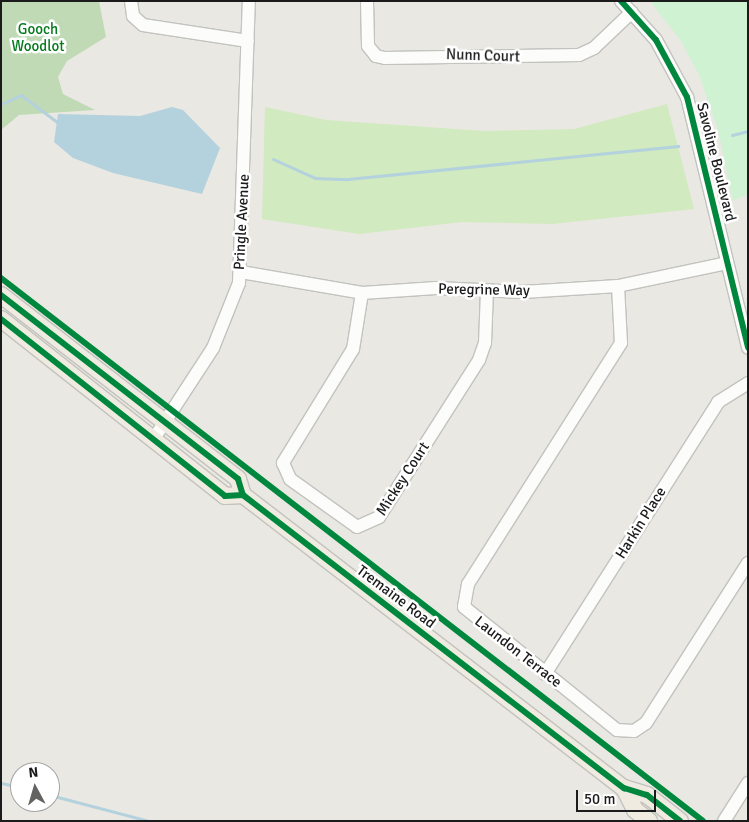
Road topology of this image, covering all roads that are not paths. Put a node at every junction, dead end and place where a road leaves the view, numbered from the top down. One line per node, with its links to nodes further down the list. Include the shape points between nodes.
1 (131, 1): 6 (street, via 133,16 143,25)
2 (249, 1): 6 (street, Pringle Avenue)
3 (367, 1): 5 (street, Nunn Court, via 368,46 386,58 579,55 594,48)
4 (621, 1): 5 (street, Savoline Boulevard)
5 (632, 12): 7 (street, Savoline Boulevard, via 663,51 687,97)
6 (248, 41): 8 (street, Pringle Avenue)
7 (727, 263): 9 (street, Peregrine Way); 14 (street, Savoline Boulevard)
8 (241, 272): 11 (street, Peregrine Way); 16 (street, Pringle Avenue, via 221,333)
9 (618, 286): 10 (street, Peregrine Way); 20 (street, Laundon Terrace, via 621,343 463,595 467,612)
10 (487, 291): 11 (street, Peregrine Way); 11 (street, Mickey Court, via 485,342 479,360 379,517 357,527 290,478 283,463 353,348)
11 (362, 293)
12 (1, 295): 16 (main road, Tremaine Road)
13 (1, 319): 17 (main road, Tremaine Road)
14 (748, 348)
15 (748, 383): 20 (street, Harkin Place, via 718,402)
16 (165, 422): 17 (street, Pringle Avenue); 18 (main road, Tremaine Road, via 238,479)
17 (153, 440): 18 (main road, Tremaine Road, via 225,496)
18 (243, 495): 22 (main road, Tremaine Road)
19 (748, 563): 20 (street, Laundon Terrace, via 638,729 617,730)
20 (545, 674)
21 (748, 783): 25 (street)
22 (624, 788): 23 (main road, Tremaine Road, via 635,810); 24 (main road, Tremaine Road, via 647,795)
23 (649, 821)
24 (680, 821)
25 (724, 821)

